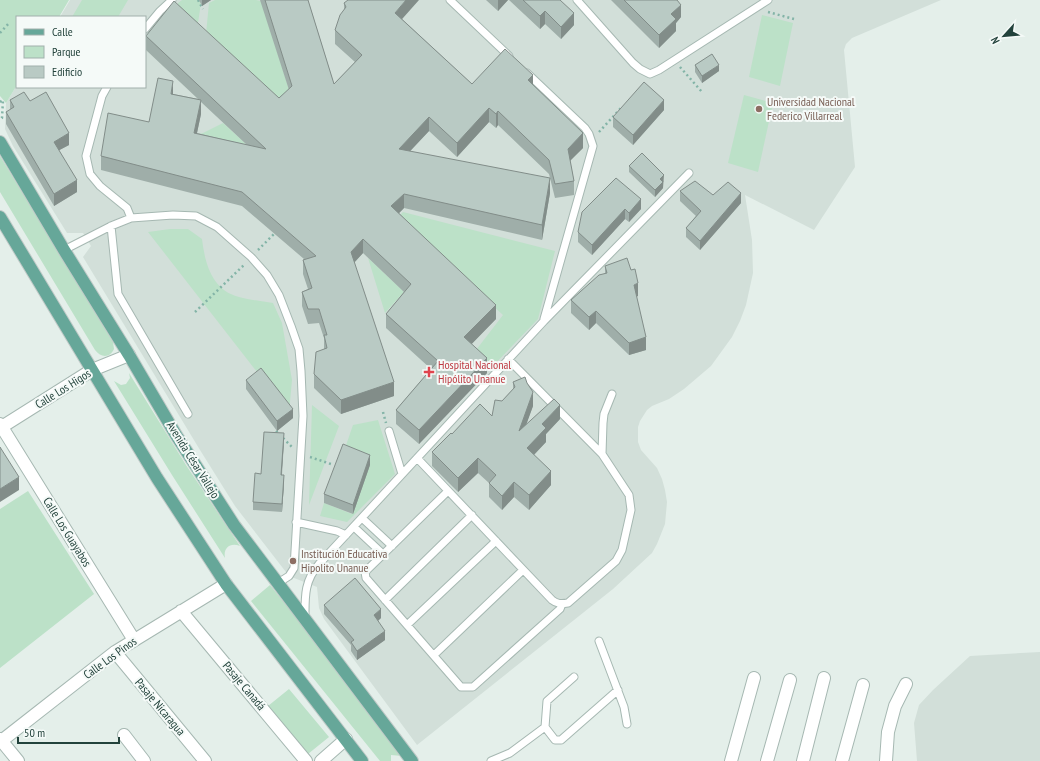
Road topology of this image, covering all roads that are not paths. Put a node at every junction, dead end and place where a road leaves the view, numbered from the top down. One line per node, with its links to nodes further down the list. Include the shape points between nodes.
1 (172, 0): 5 (lane)
2 (450, 0): 6 (lane)
3 (577, 0): 4 (lane, via 633,63 650,74)
4 (765, 2)
5 (146, 28)
6 (512, 59)
7 (523, 69): 15 (lane, via 585,128 592,140 592,151)
8 (106, 88): 12 (lane, via 86,156 90,174 100,186 127,208)
9 (0, 142): 14 (main road, Avenida César Vallejo)
10 (689, 173): 15 (lane)
11 (0, 217): 18 (main road)
12 (131, 218): 13 (lane); 29 (lane, via 196,216 217,227 252,257 279,295 298,349 301,371 302,416)
13 (111, 226): 14 (lane); 20 (lane, via 118,294)
14 (64, 250): 16 (main road, Avenida César Vallejo)
15 (544, 321): 17 (lane)
16 (129, 355): 18 (street, Calle Los Higos); 36 (main road, Avenida César Vallejo, via 226,513)
17 (508, 359): 23 (lane); 24 (lane)
18 (92, 370): 21 (street, Calle Los Higos); 37 (main road, via 157,478)
19 (612, 394): 23 (lane, via 603,423)
20 (188, 414)
21 (1, 427): 43 (street, Calle Los Guayabos)
22 (389, 431): 25 (lane)
23 (602, 454): 39 (lane, via 631,502 622,550 616,561 568,603)
24 (417, 458): 25 (lane); 26 (lane)
25 (402, 474): 28 (lane)
26 (448, 491): 27 (lane); 33 (lane)
27 (472, 515): 32 (lane); 38 (lane)
28 (362, 518): 30 (lane); 33 (lane)
29 (296, 522): 31 (lane); 36 (lane, via 294,568 289,576)
30 (354, 527): 31 (lane); 34 (lane)
31 (346, 535): 41 (lane, via 311,573 305,600)
32 (496, 542): 35 (lane); 42 (lane)
33 (392, 546): 34 (lane)
34 (384, 555): 38 (lane, via 365,572 366,578)
35 (523, 570): 39 (lane, via 552,600); 46 (lane)
36 (278, 583): 41 (main road, Avenida César Vallejo)
37 (226, 584): 40 (street, Calle Los Pinos); 57 (main road)
38 (385, 600): 42 (lane)
39 (562, 604): 46 (lane, via 560,609 472,687 462,687)
40 (181, 611): 43 (street, Calle Los Pinos); 62 (street, Pasaje Canadá)
41 (305, 620): 65 (main road, Avenida César Vallejo)
42 (407, 625): 46 (lane)
43 (134, 640): 45 (street, Calle Los Pinos)
44 (599, 641): 53 (lane)
45 (115, 652): 58 (street, Calle Los Pinos); 61 (street, Pasaje Nicaragua)
46 (434, 655)
47 (574, 677): 55 (lane, via 547,701)
48 (754, 678): 67 (street)
49 (824, 678): 69 (street)
50 (790, 680): 68 (street)
51 (906, 684): 71 (street, via 895,706 888,732)
52 (863, 686): 70 (street)
53 (618, 690): 54 (lane); 55 (lane, via 561,740 555,740)
54 (627, 724)
55 (545, 727): 66 (lane, via 510,753)
56 (124, 735): 60 (street)
57 (346, 739): 63 (street); 64 (main road)
58 (0, 740): 59 (street)
59 (18, 761)
60 (144, 761)
61 (205, 761)
62 (306, 761)
63 (321, 761)
64 (362, 761)
65 (412, 761)
66 (491, 761)
67 (731, 761)
68 (767, 761)
69 (803, 761)
70 (842, 761)
71 (886, 761)

